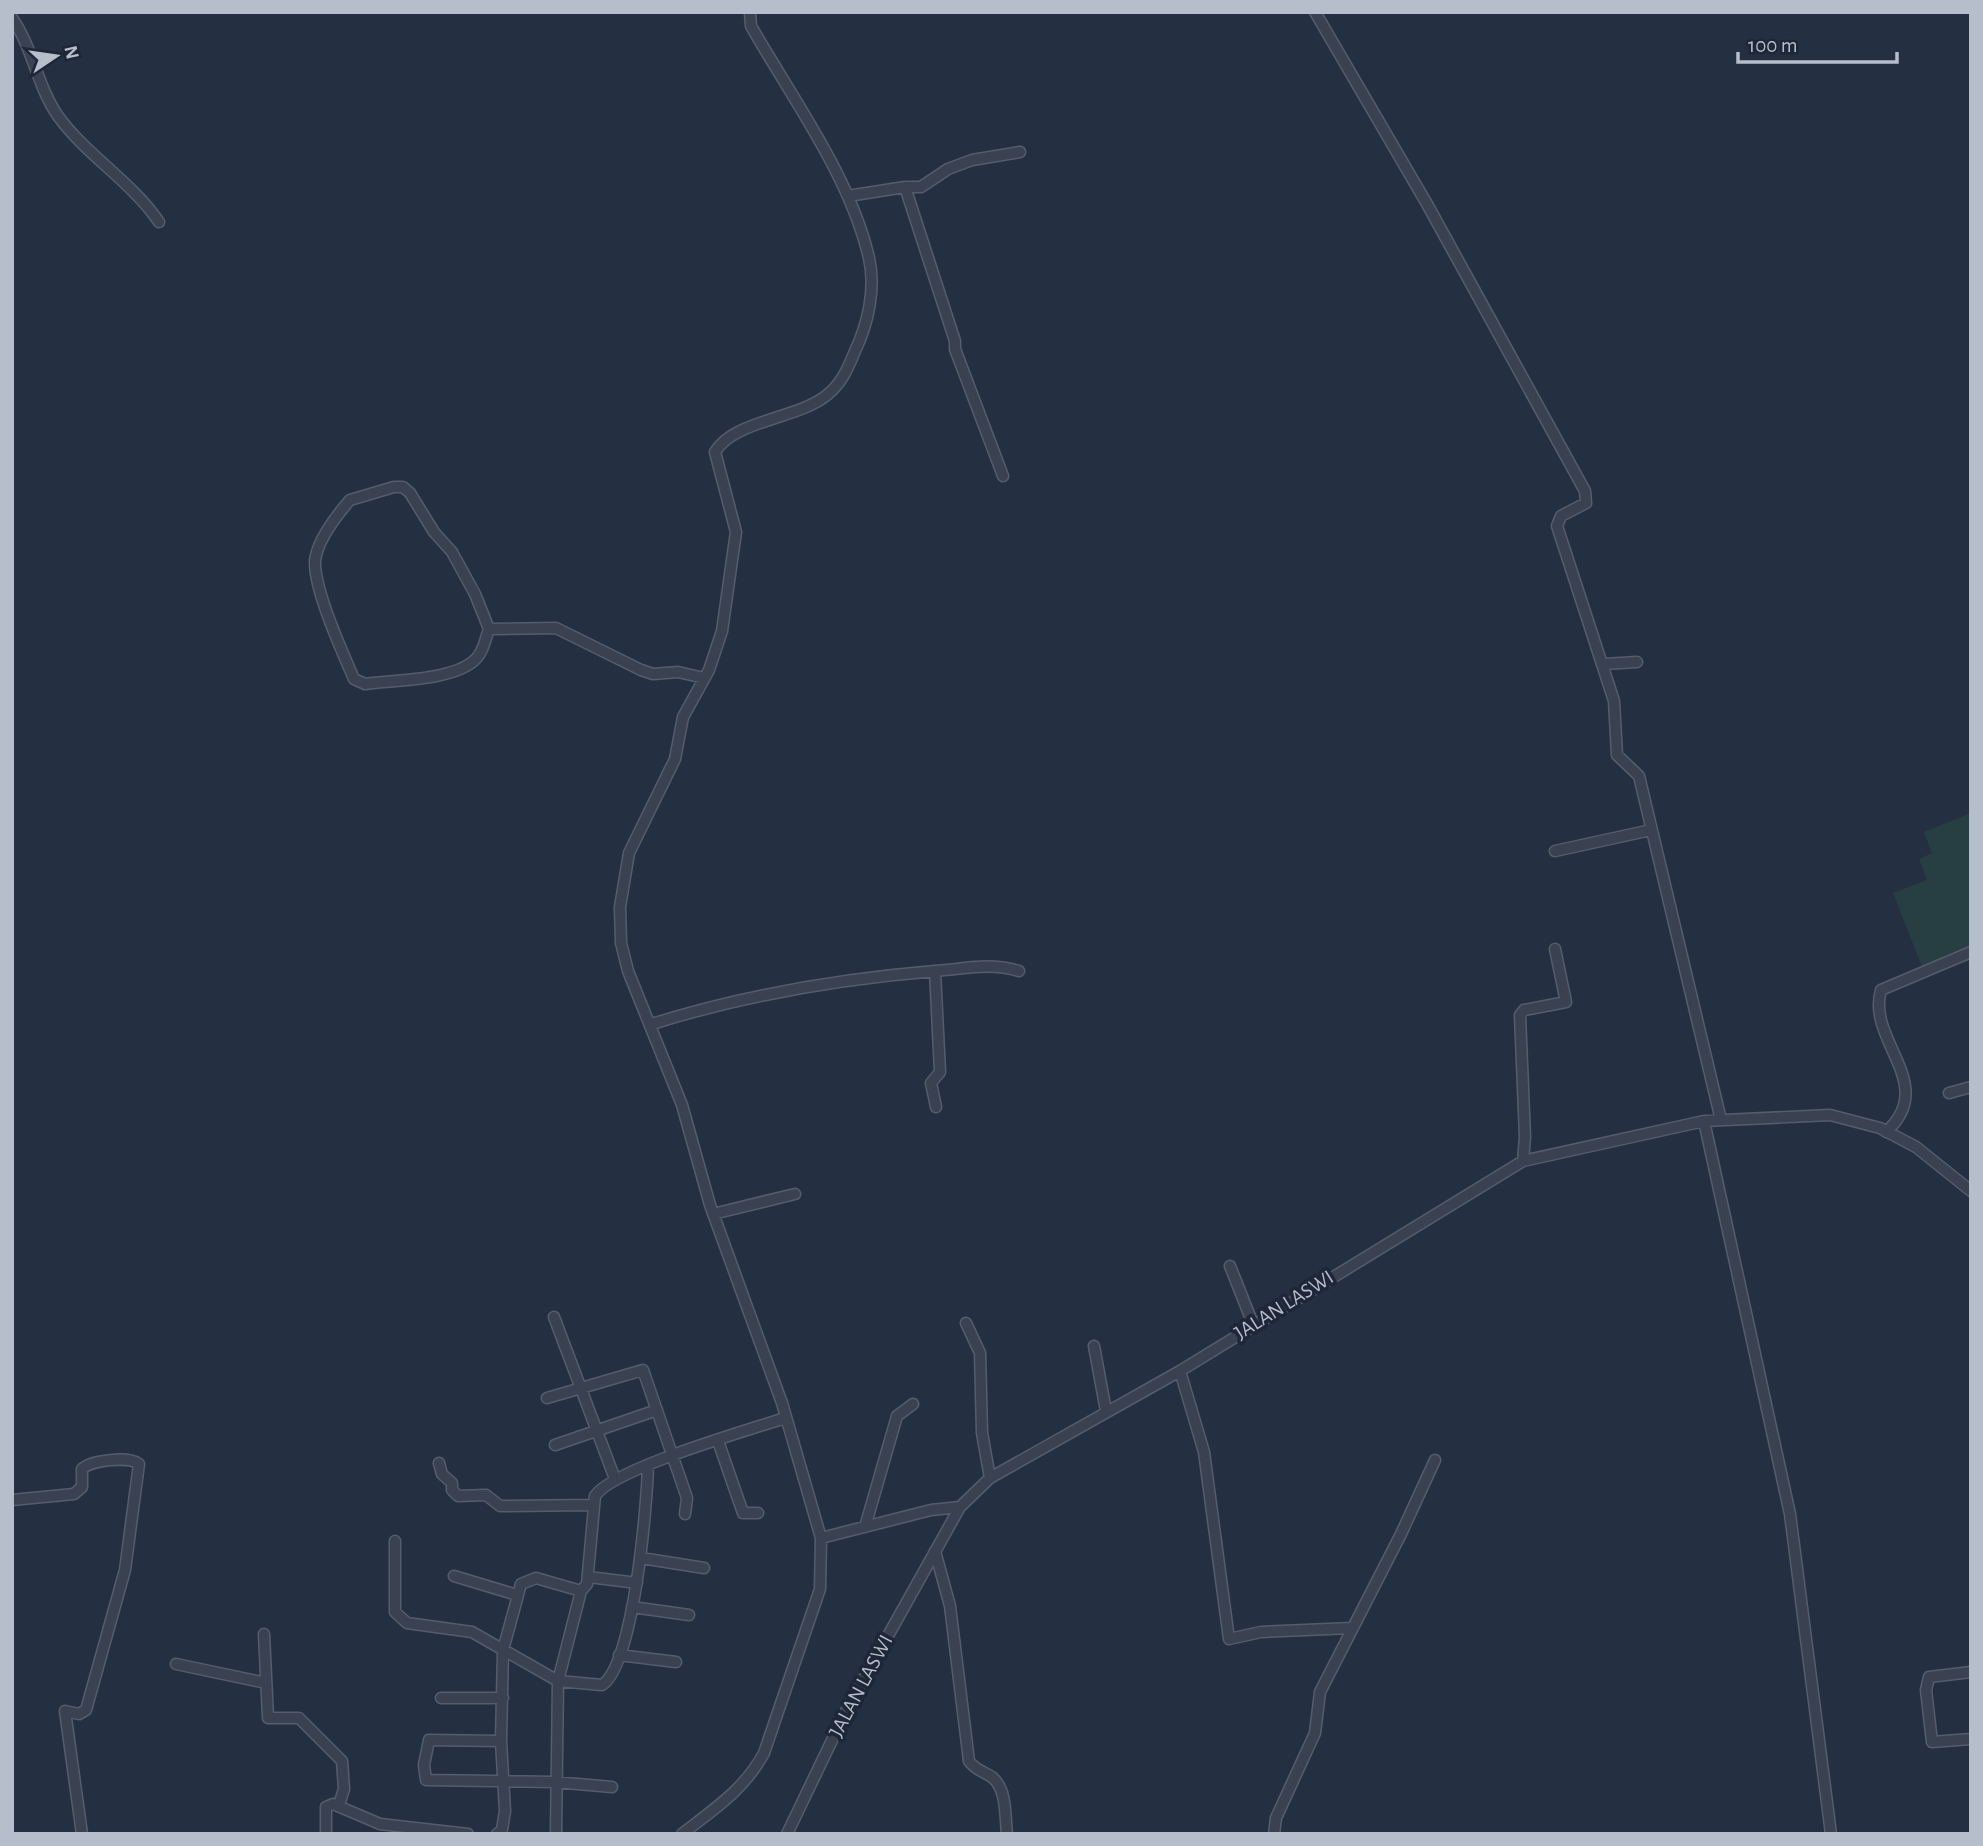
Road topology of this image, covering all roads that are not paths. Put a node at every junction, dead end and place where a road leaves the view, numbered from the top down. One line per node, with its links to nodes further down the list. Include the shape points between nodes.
1 (750, 12): 6 (street, via 751,26)
2 (1315, 12): 11 (street, via 1580,479 1586,503 1561,516 1558,526)
3 (12, 18): 7 (street, via 57,114 82,146 141,197)
4 (1020, 152): 5 (street, via 972,160 948,169 930,184)
5 (905, 187): 6 (street); 8 (street, via 955,349)
6 (848, 196): 12 (street, via 870,260 871,293 864,332 838,386 830,393 730,436 715,452 736,532 722,631)
7 (159, 222)
8 (1003, 476)
9 (489, 629): 9 (street, via 457,562 410,493 394,486 349,499 318,548 315,562 329,618 354,679 365,684 445,674 479,655); 12 (street, via 556,628 641,670)
10 (1637, 662): 11 (street)
11 (1604, 664): 13 (street, via 1616,712 1616,755 1639,776)
12 (704, 678): 19 (street, via 682,717 671,768 629,853 620,907 628,971)
13 (1651, 830): 14 (street); 23 (street)
14 (1555, 851)
15 (1555, 949): 26 (street, via 1566,1002 1521,1012)
16 (1971, 952): 25 (street, via 1881,990 1884,1022 1908,1097 1902,1117)
17 (935, 971): 18 (street, via 971,965); 19 (street, via 795,989 711,1005); 22 (street, via 940,1072 931,1083)
18 (1019, 971)
19 (652, 1024): 29 (street, via 682,1105)
20 (1971, 1087): 21 (street)
21 (1949, 1093)
22 (936, 1107)
23 (1721, 1120): 24 (street, JALAN LASWI); 25 (street, JALAN LASWI, via 1830,1115)
24 (1704, 1121): 26 (street, JALAN LASWI); 96 (street, via 1790,1514)
25 (1886, 1132): 27 (street, JALAN LASWI, via 1936,1160)
26 (1523, 1161): 33 (street, JALAN LASWI)
27 (1971, 1191)
28 (795, 1194): 29 (street)
29 (713, 1214): 41 (street)
30 (1230, 1266): 33 (street)
31 (554, 1317): 36 (street)
32 (966, 1323): 49 (street, via 980,1353 982,1433)
33 (1253, 1324): 35 (street, JALAN LASWI)
34 (1094, 1346): 40 (street)
35 (1180, 1371): 40 (street, JALAN LASWI); 69 (street, via 1204,1452 1229,1639 1261,1632)
36 (580, 1386): 37 (street); 39 (street, via 643,1370); 42 (street)
37 (547, 1398)
38 (913, 1404): 56 (street, via 897,1416)
39 (657, 1410): 42 (street); 45 (street)
40 (1106, 1411): 49 (street, JALAN LASWI)
41 (785, 1418): 43 (street); 57 (street)
42 (597, 1432): 44 (street); 50 (street)
43 (718, 1441): 45 (street); 54 (street, via 743,1513)
44 (555, 1445)
45 (673, 1457): 48 (street); 55 (street, via 687,1498)
46 (1435, 1460): 69 (street)
47 (439, 1464): 52 (street, via 458,1496 486,1495 500,1506)
48 (648, 1465): 50 (street); 60 (street)
49 (990, 1478): 53 (street, JALAN LASWI)
50 (615, 1479): 52 (street, via 598,1490)
51 (12, 1500): 87 (street, via 74,1494 82,1487 82,1469 87,1464 130,1460 139,1465 125,1570 110,1631 86,1710 65,1712)
52 (593, 1505): 63 (street)
53 (960, 1507): 56 (street); 59 (street, JALAN LASWI)
54 (758, 1513)
55 (685, 1514)
56 (865, 1527): 57 (street)
57 (821, 1538): 92 (street, via 820,1589 764,1753 737,1793)
58 (395, 1541): 71 (street, via 395,1612 399,1618 471,1632)
59 (935, 1551): 93 (street, JALAN LASWI, via 847,1709); 94 (street, via 950,1606 970,1761 976,1770 994,1779 1002,1792)
60 (641, 1558): 61 (street); 64 (street)
61 (704, 1568)
62 (454, 1576): 66 (street)
63 (589, 1577): 64 (street); 65 (street)
64 (637, 1583): 67 (street)
65 (581, 1591): 66 (street, via 536,1578 521,1584); 76 (street)
66 (517, 1595): 71 (street)
67 (632, 1607): 68 (street); 72 (street)
68 (689, 1615)
69 (1352, 1628): 95 (street, via 1320,1692 1315,1733 1276,1818)
70 (264, 1634): 77 (street)
71 (503, 1650): 76 (street); 79 (street)
72 (619, 1655): 73 (street); 76 (street, via 608,1682 602,1685)
73 (676, 1662)
74 (176, 1664): 77 (street)
75 (1971, 1672): 80 (street, via 1929,1677 1926,1690 1932,1742)
76 (558, 1681): 83 (street)
77 (266, 1683): 85 (street, via 269,1720 299,1718 342,1761)
78 (441, 1698): 79 (street)
79 (503, 1698): 81 (street)
80 (1971, 1739)
81 (501, 1741): 82 (street); 82 (street, via 429,1740 424,1777 432,1781)
82 (503, 1781): 83 (street); 90 (street, via 505,1811)
83 (555, 1782): 84 (street); 91 (street)
84 (612, 1787)
85 (343, 1807): 86 (street); 88 (street, via 326,1807)
86 (381, 1829): 89 (street)
87 (82, 1834)
88 (326, 1834)
89 (468, 1834)
90 (497, 1834)
91 (556, 1834)
92 (682, 1834)
93 (787, 1834)
94 (1007, 1834)
95 (1274, 1834)
96 (1832, 1834)

